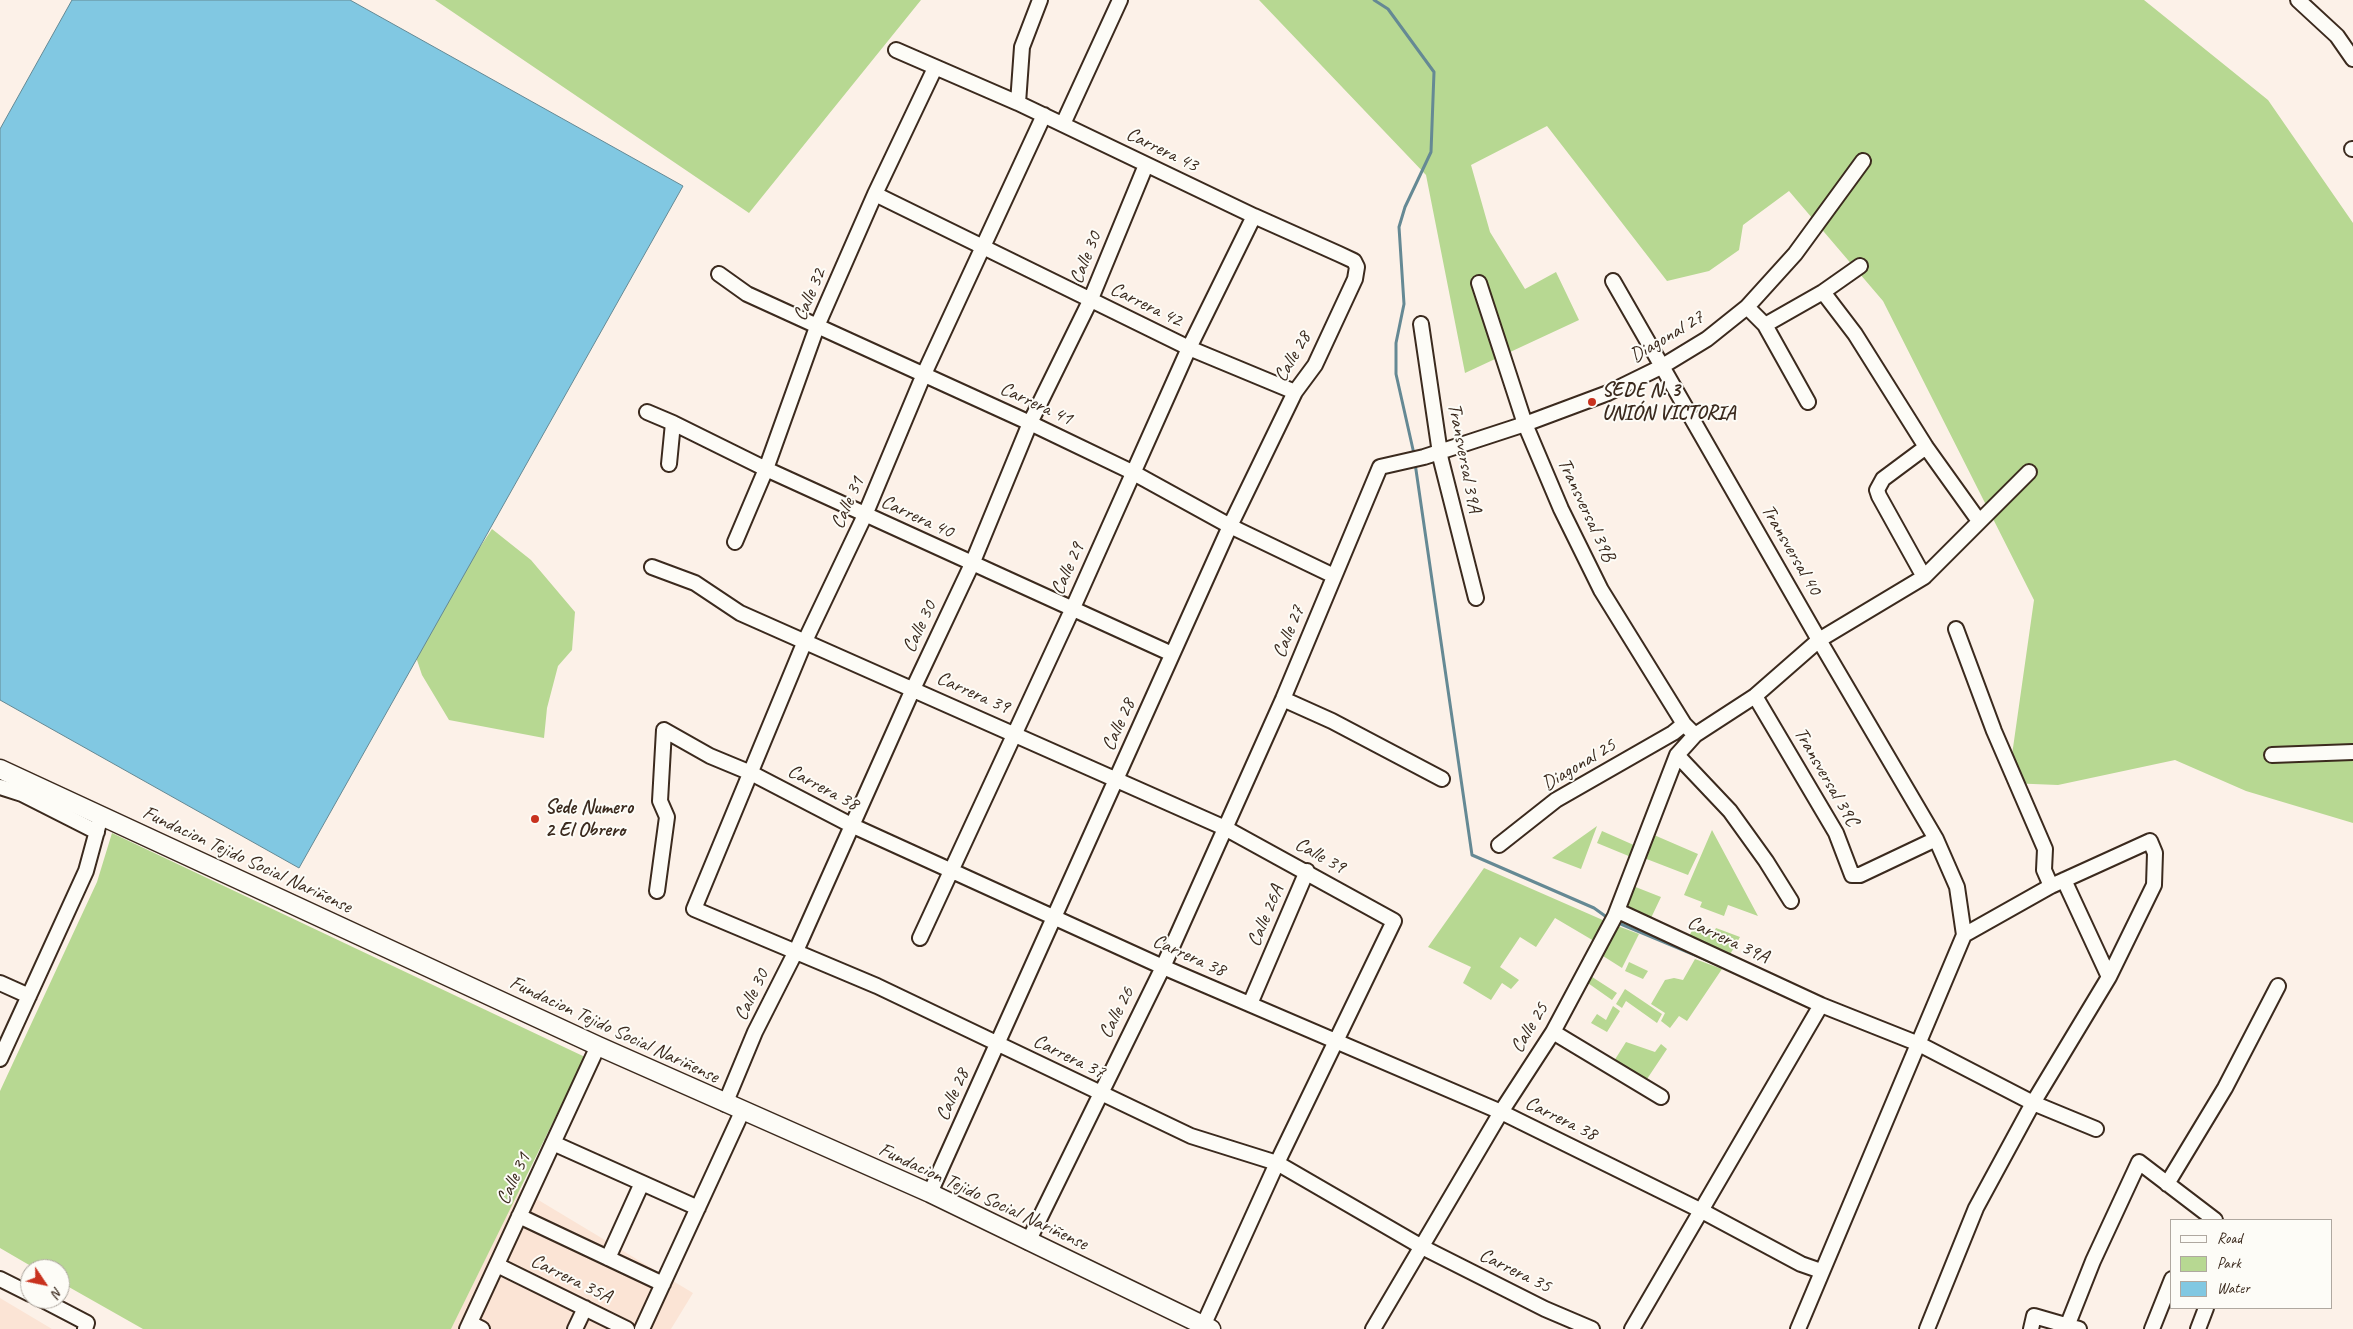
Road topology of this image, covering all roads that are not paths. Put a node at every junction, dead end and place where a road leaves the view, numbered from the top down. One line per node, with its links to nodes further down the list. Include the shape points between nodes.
1 (1040, 0): 7 (street, via 1022,47)
2 (1120, 0): 9 (street)
3 (2298, 0): 5 (street, via 2337,36)
4 (896, 50): 6 (street, Carrera 43)
5 (2353, 59)
6 (935, 68): 7 (street, Carrera 43); 12 (street, Calle 32)
7 (1018, 103): 8 (street, Carrera 43)
8 (1044, 115): 9 (street, Carrera 43); 14 (street, Calle 31)
9 (1063, 124): 11 (street, Carrera 43)
10 (1863, 161): 22 (street, Diagonal 27, via 1795,254)
11 (1146, 165): 13 (street, Carrera 43); 21 (street, Calle 30)
12 (875, 194): 14 (street, Carrera 42); 23 (street, Calle 32)
13 (1254, 216): 17 (street, Carrera 43, via 1354,261 1357,267); 26 (street, Calle 29)
14 (982, 246): 21 (street, Carrera 42); 28 (street, Calle 31)
15 (1860, 266): 20 (street)
16 (720, 274): 23 (street, Carrera 41, via 747,294)
17 (1355, 279): 29 (street, Calle 28, via 1315,365)
18 (1613, 281): 27 (street, Transversal 40)
19 (1479, 283): 34 (street, Transversal 39B)
20 (1823, 292): 25 (street); 35 (street, via 1855,334)
21 (1090, 301): 26 (street, Carrera 42); 33 (street, Calle 30)
22 (1747, 307): 25 (street); 27 (street, Diagonal 27, via 1707,340)
23 (818, 324): 28 (street, Carrera 41); 39 (street, Calle 32)
24 (1422, 324): 36 (street, Transversal 39A)
25 (1765, 325): 30 (street)
26 (1189, 348): 29 (street, Carrera 42); 40 (street, Calle 29)
27 (1661, 367): 34 (street, Diagonal 27, via 1608,393); 53 (street, Transversal 40)
28 (924, 374): 33 (street, Carrera 41); 42 (street, Calle 31)
29 (1295, 392): 44 (street, Calle 28)
30 (1808, 402)
31 (647, 412): 32 (street, Carrera 40)
32 (673, 422): 37 (street); 39 (street, Carrera 40)
33 (1030, 423): 40 (street, Carrera 41); 46 (street, Calle 30)
34 (1525, 424): 36 (street, Diagonal 27); 59 (street, Transversal 39B, via 1601,590)
35 (1926, 447): 43 (street); 49 (street, via 1883,479 1877,490)
36 (1440, 452): 38 (street, Diagonal 27); 50 (street, Transversal 39A)
37 (670, 464)
38 (1398, 464): 48 (street, Calle 27, via 1380,467)
39 (766, 469): 42 (street, Carrera 40); 45 (street, Calle 32)
40 (1132, 472): 44 (street, Carrera 41); 51 (street, Calle 29)
41 (2029, 472): 43 (street)
42 (865, 515): 46 (street, Carrera 40); 54 (street, Calle 31)
43 (1979, 521): 49 (street)
44 (1230, 526): 48 (street, Carrera 41); 55 (street, Calle 28)
45 (735, 542)
46 (972, 564): 51 (street, Carrera 40); 56 (street, Calle 30)
47 (652, 567): 54 (street, Carrera 39, via 695,583 740,613)
48 (1334, 576): 58 (street, Calle 27)
49 (1924, 577): 53 (street)
50 (1476, 598)
51 (1072, 610): 55 (street, Carrera 40); 60 (street, Calle 29)
52 (1956, 629): 78 (street, via 1994,731 2045,849 2044,870)
53 (1819, 640): 57 (street); 73 (street, Transversal 40)
54 (804, 641): 56 (street, Carrera 39); 66 (street, Calle 31)
55 (1172, 654): 68 (street, Calle 28)
56 (913, 689): 60 (street, Carrera 39); 71 (street, Calle 30)
57 (1755, 696): 61 (street); 73 (street, Transversal 39C, via 1836,833 1852,874 1860,875)
58 (1283, 699): 67 (street); 72 (street, Calle 27)
59 (1684, 724): 61 (street, Transversal 39B); 74 (street, Diagonal 25, via 1556,800)
60 (1014, 733): 68 (street, Carrera 39); 75 (street, Calle 29)
61 (1695, 735): 63 (street, Calle 25)
62 (2353, 752): 64 (street)
63 (1677, 755): 80 (street, via 1730,811 1766,860); 83 (street, Calle 25)
64 (2272, 755)
65 (0, 769): 70 (main road, Fundacion Tejido Social Nariñense)
66 (751, 773): 71 (street, Carrera 38); 79 (street, Carrera 38, via 710,756 664,730 660,801 668,817); 81 (street, Calle 31)
67 (1442, 778)
68 (1116, 781): 72 (street, Carrera 39); 82 (street, Calle 28)
69 (0, 786): 70 (street)
70 (99, 824): 91 (street, via 86,872); 98 (main road, Fundacion Tejido Social Nariñense)
71 (851, 825): 75 (street, Carrera 38); 86 (street, Calle 30)
72 (1225, 828): 76 (street, Calle 39); 87 (street, Calle 26)
73 (1936, 839): 84 (street, Transversal 40, via 1957,886)
74 (1499, 845)
75 (951, 870): 82 (street, Carrera 38); 85 (street, Calle 29)
76 (1307, 871): 92 (street, Calle 26A); 95 (street, Calle 39, via 1394,921)
77 (2064, 880): 78 (street); 88 (street); 88 (street, via 2150,841 2155,853 2154,885)
78 (2051, 886): 84 (street)
79 (657, 891)
80 (1790, 901)
81 (694, 909): 86 (street, Carrera 37)
82 (1055, 916): 87 (street, Carrera 38); 96 (street, Calle 28)
83 (1614, 918): 93 (street, Carrera 39A); 94 (street, Calle 25)
84 (1964, 935): 97 (street)
85 (920, 938)
86 (796, 951): 96 (street, Carrera 37); 103 (street, Calle 30, via 755,1032)
87 (1163, 967): 92 (street, Carrera 38); 100 (street, Calle 26)
88 (2109, 977): 102 (street)
89 (0, 983): 91 (street)
90 (2278, 986): 110 (street, via 2225,1088)
91 (30, 996): 99 (street)
92 (1250, 1004): 95 (street, Carrera 38)
93 (1821, 1005): 97 (street, Carrera 39A); 113 (street)
94 (1553, 1032): 101 (street); 105 (street, Calle 25)
95 (1336, 1043): 105 (street, Carrera 38); 108 (street)
96 (998, 1044): 100 (street, Carrera 37); 111 (street, Calle 28)
97 (1919, 1044): 102 (street, Carrera 39A); 121 (street)
98 (598, 1046): 103 (main road, Fundacion Tejido Social Nariñense); 107 (street, Calle 31)
99 (0, 1058)
100 (1099, 1094): 108 (street, Carrera 37, via 1191,1136); 117 (street, Calle 26)
101 (1661, 1097)
102 (2033, 1103): 106 (street, Carrera 39A); 140 (street, via 1976,1208)
103 (725, 1104): 104 (main road, Fundacion Tejido Social Nariñense)
104 (742, 1112): 111 (main road, Fundacion Tejido Social Nariñense); 112 (street)
105 (1501, 1112): 113 (street, Carrera 38); 118 (street, Calle 25)
106 (2096, 1129)
107 (553, 1143): 109 (street); 115 (street, Calle 31)
108 (1277, 1163): 118 (street, Carrera 37); 131 (street)
109 (642, 1183): 112 (street); 119 (street)
110 (2167, 1184): 114 (street); 132 (street, via 2139,1162 2093,1260)
111 (930, 1194): 117 (main road, Fundacion Tejido Social Nariñense)
112 (698, 1208): 124 (street)
113 (1702, 1211): 121 (street, Carrera 38, via 1801,1264); 138 (street)
114 (2197, 1215): 116 (street)
115 (519, 1216): 119 (street); 120 (street, Calle 31)
116 (2211, 1219)
117 (1028, 1242): 131 (main road, Fundacion Tejido Social Nariñense)
118 (1422, 1247): 136 (street, Calle 25); 137 (street, Carrera 35)
119 (608, 1258): 124 (street)
120 (497, 1265): 126 (street, Carrera 35A); 130 (street, Calle 31)
121 (1821, 1271): 139 (street)
122 (0, 1279): 125 (street)
123 (2170, 1283): 142 (street)
124 (663, 1284): 135 (street)
125 (20, 1289)
126 (585, 1308): 133 (street); 134 (street, Carrera 35A)
127 (58, 1309): 129 (street)
128 (2206, 1309): 143 (street)
129 (86, 1326)
130 (473, 1327)
131 (1207, 1327)
132 (2073, 1327): 141 (street, via 2034,1316)
133 (575, 1329)
134 (627, 1329)
135 (642, 1329)
136 (1373, 1329)
137 (1592, 1329)
138 (1632, 1329)
139 (1798, 1329)
140 (1927, 1329)
141 (2031, 1329)
142 (2152, 1329)
143 (2198, 1329)

